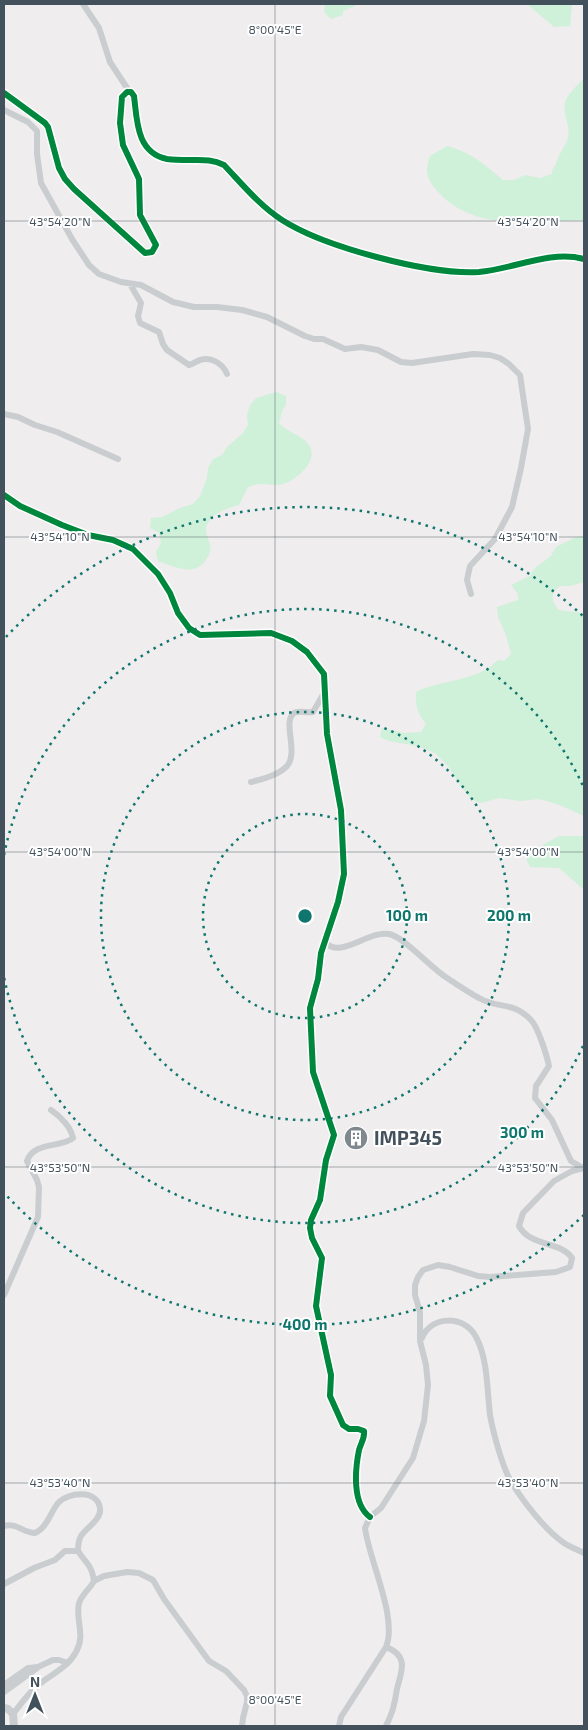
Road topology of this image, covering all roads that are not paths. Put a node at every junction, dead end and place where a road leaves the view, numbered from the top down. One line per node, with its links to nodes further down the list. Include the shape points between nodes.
1 (83, 4): 2 (street, via 99,28 110,62)
2 (129, 91): 3 (street, via 122,97 121,136 139,180 140,215 155,243 155,249 150,253 143,251 74,190 59,168 45,123); 5 (street, via 134,96 139,136 156,155 167,159 219,163 273,214 335,244 412,265 450,271 482,272 565,256)
3 (4, 93)
4 (4, 110): 6 (street, via 28,122 37,131 41,182 55,212 89,265 99,274)
5 (584, 258)
6 (130, 284): 7 (street, via 140,302 140,323 159,332 167,350 189,364 201,359 215,362); 11 (street, via 173,302 194,307 242,310 267,317 314,339 323,339 345,349 378,350 401,362 473,354 490,355 509,364 520,375 527,442 512,507 495,539 470,566 467,580)
7 (227, 374)
8 (4, 414): 9 (street, via 57,432)
9 (118, 459)
10 (4, 495): 12 (street, via 62,525 133,549 158,574 189,628 200,635 271,633 292,641 321,668)
11 (471, 594)
12 (324, 693): 13 (street, via 313,712 292,714 293,753 288,766); 14 (street, via 327,734 340,801 344,865 338,902)
13 (251, 782)
14 (325, 942): 16 (street, via 328,946 348,947 370,936 390,934 479,998 492,1004 514,1007 531,1020 549,1066 536,1086 536,1098 552,1120 571,1161); 19 (street, via 310,1008 313,1072 334,1135 320,1200 310,1228 322,1258 316,1306 330,1369 330,1396 344,1426 364,1431 357,1482 361,1507)
15 (51, 1110): 17 (street, via 63,1121 73,1138 44,1146 28,1158 39,1187 38,1218)
16 (584, 1168): 18 (street, via 554,1181 523,1213 519,1226 540,1243 569,1254 572,1258 570,1267 556,1272 490,1277 450,1266 431,1266 423,1270 415,1285)
17 (4, 1295)
18 (420, 1341): 19 (street, via 428,1385 424,1421 414,1458 381,1508); 22 (street, via 424,1331 437,1321 453,1321 475,1334 484,1362 493,1432 509,1478 555,1536)
19 (370, 1518): 25 (street, via 366,1534 390,1628)
20 (4, 1526): 21 (street, via 13,1525 35,1534 44,1527 63,1499 75,1494 88,1496 98,1504 100,1512 82,1534)
21 (78, 1551): 23 (street, via 88,1562); 24 (street, via 65,1551 55,1560)
22 (584, 1553)
23 (94, 1581): 26 (street, via 80,1602 77,1616 81,1643); 33 (street, via 127,1572 139,1573 153,1580 209,1661 226,1671 244,1690 247,1702)
24 (4, 1584)
25 (386, 1647): 34 (street, via 341,1717); 35 (street, via 397,1653 403,1668)
26 (68, 1663): 27 (street, via 53,1660); 31 (street, via 36,1687)
27 (38, 1668): 28 (street, via 28,1668); 29 (street)
28 (4, 1685)
29 (4, 1692)
30 (4, 1708): 31 (street)
31 (13, 1714): 32 (street)
32 (14, 1726)
33 (242, 1726)
34 (339, 1726)
35 (386, 1726)

